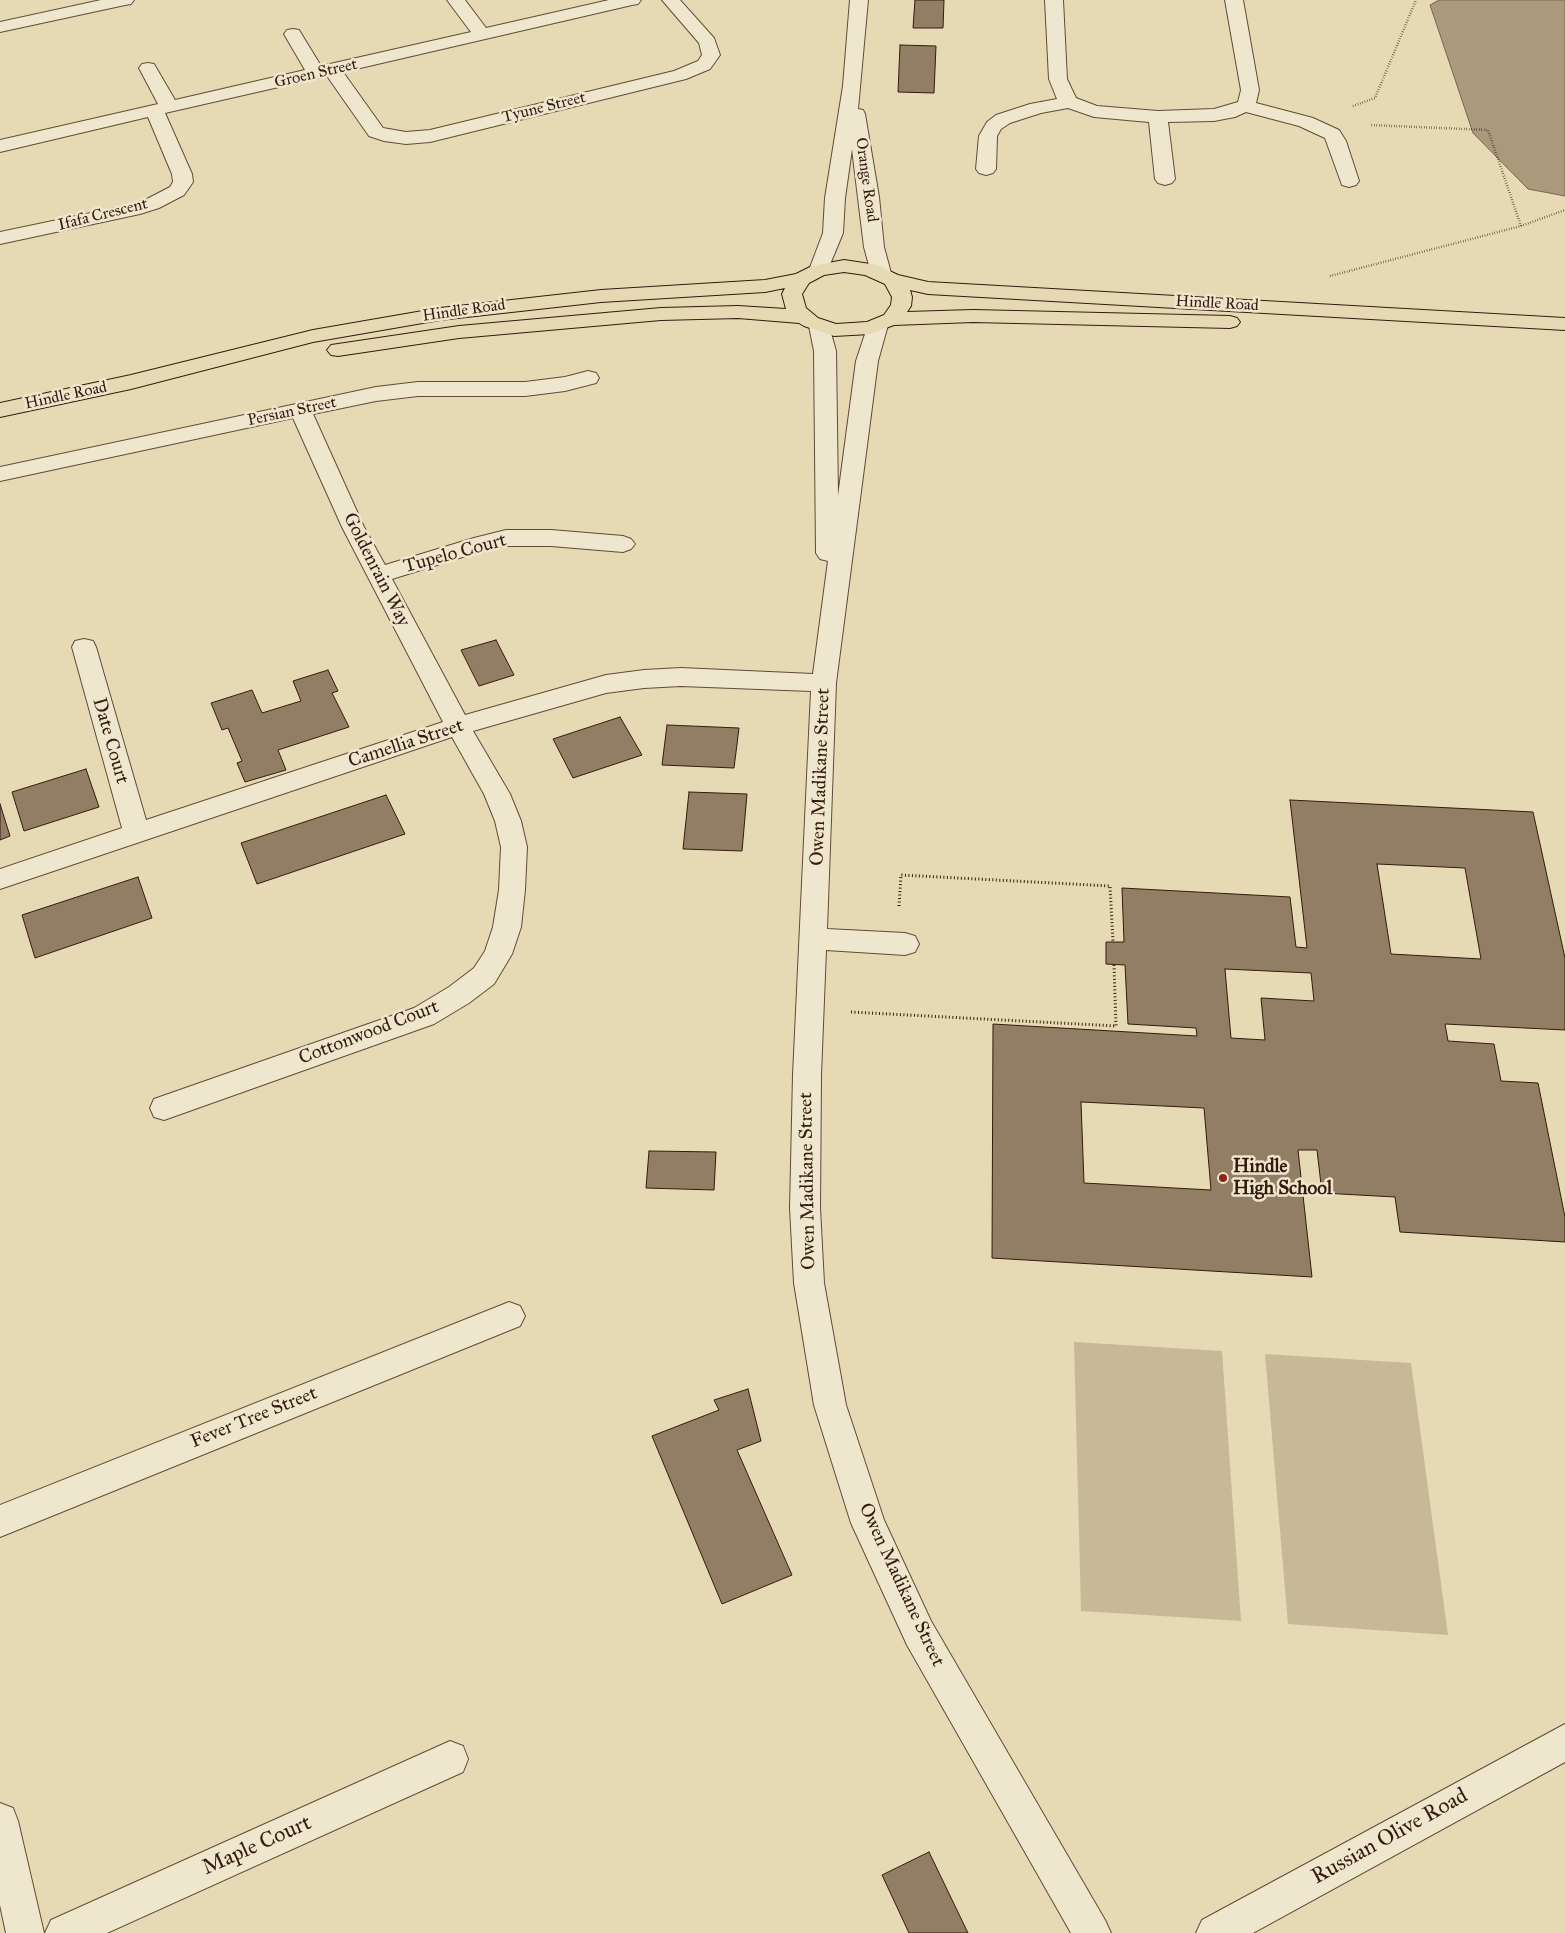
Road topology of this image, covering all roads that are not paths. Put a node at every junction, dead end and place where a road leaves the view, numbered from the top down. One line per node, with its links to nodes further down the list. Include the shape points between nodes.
1 (124, 0): 8 (street)
2 (456, 0): 10 (street)
3 (632, 0): 10 (street, Groen Street)
4 (671, 0): 12 (street, Tyune Street, via 708,42 711,55 704,65 680,76 430,136 406,138 376,132)
5 (859, 0): 13 (street, Orange Road)
6 (1054, 0): 14 (street, via 1058,79)
7 (1234, 0): 15 (street, via 1250,90)
8 (0, 27)
9 (293, 34): 12 (street, Tyune Street)
10 (482, 35): 12 (street, Groen Street)
11 (148, 68): 16 (street)
12 (324, 72): 16 (street, Groen Street)
13 (852, 86): 23 (street, Orange Road, via 833,233); 24 (street, Orange Road, via 874,247)
14 (1069, 102): 17 (street, via 1094,111); 19 (street, via 1030,110 1003,119 994,126 988,136)
15 (1245, 106): 17 (street, via 1214,115); 21 (street, via 1306,122 1332,134)
16 (162, 109): 18 (street, Groen Street); 22 (street, Ifafa Crescent, via 182,174 183,182 177,191 133,210)
17 (1158, 117): 20 (street)
18 (0, 146)
19 (986, 169)
20 (1165, 179)
21 (1349, 181)
22 (0, 238)
23 (811, 275): 24 (main road, via 844,266 858,266); 25 (main road, via 796,286 792,294 796,310); 30 (main road, Hindle Road, via 765,286 601,296 440,314 313,336)
24 (887, 277): 26 (main road, via 899,288 902,296 901,306); 27 (main road, Hindle Road, via 928,288)
25 (811, 322): 26 (main road, via 834,330 851,330); 30 (main road, Hindle Road, via 764,313 715,312 536,324 458,332); 36 (street, Owen Madikane Street, via 825,351)
26 (885, 322): 27 (main road, Hindle Road, via 974,316); 36 (street, Owen Madikane Street, via 867,361)
27 (1544, 324): 28 (main road, Hindle Road)
28 (1565, 324)
29 (588, 378): 32 (street, Persian Street, via 525,388 418,389)
30 (132, 382): 31 (main road, Hindle Road)
31 (0, 410)
32 (300, 410): 33 (street, Persian Street); 35 (street, Goldenrain Way)
33 (0, 474)
34 (623, 544): 35 (street, Tupelo Court, via 506,538)
35 (378, 575): 39 (street, Goldenrain Way)
36 (829, 635): 38 (street, Owen Madikane Street)
37 (84, 647): 40 (street, Date Court)
38 (824, 683): 39 (street, Camellia Street, via 681,677 644,679 606,684); 42 (street, Owen Madikane Street)
39 (458, 726): 40 (street, Camellia Street); 44 (street, Cottonwood Court, via 497,794 514,847 507,926 498,954 484,976 459,996 424,1016)
40 (137, 834): 41 (street, Camellia Street)
41 (0, 879)
42 (814, 939): 43 (street); 52 (street, Owen Madikane Street, via 805,1208 809,1283 830,1405 868,1523 919,1633)
43 (905, 944)
44 (164, 1108)
45 (509, 1316): 46 (street, Fever Tree Street)
46 (0, 1521)
47 (1565, 1742): 53 (street, Russian Olive Road)
48 (450, 1759): 51 (street, Maple Court)
49 (0, 1821): 50 (street)
50 (25, 1933)
51 (64, 1933)
52 (1092, 1933)
53 (1215, 1933)

